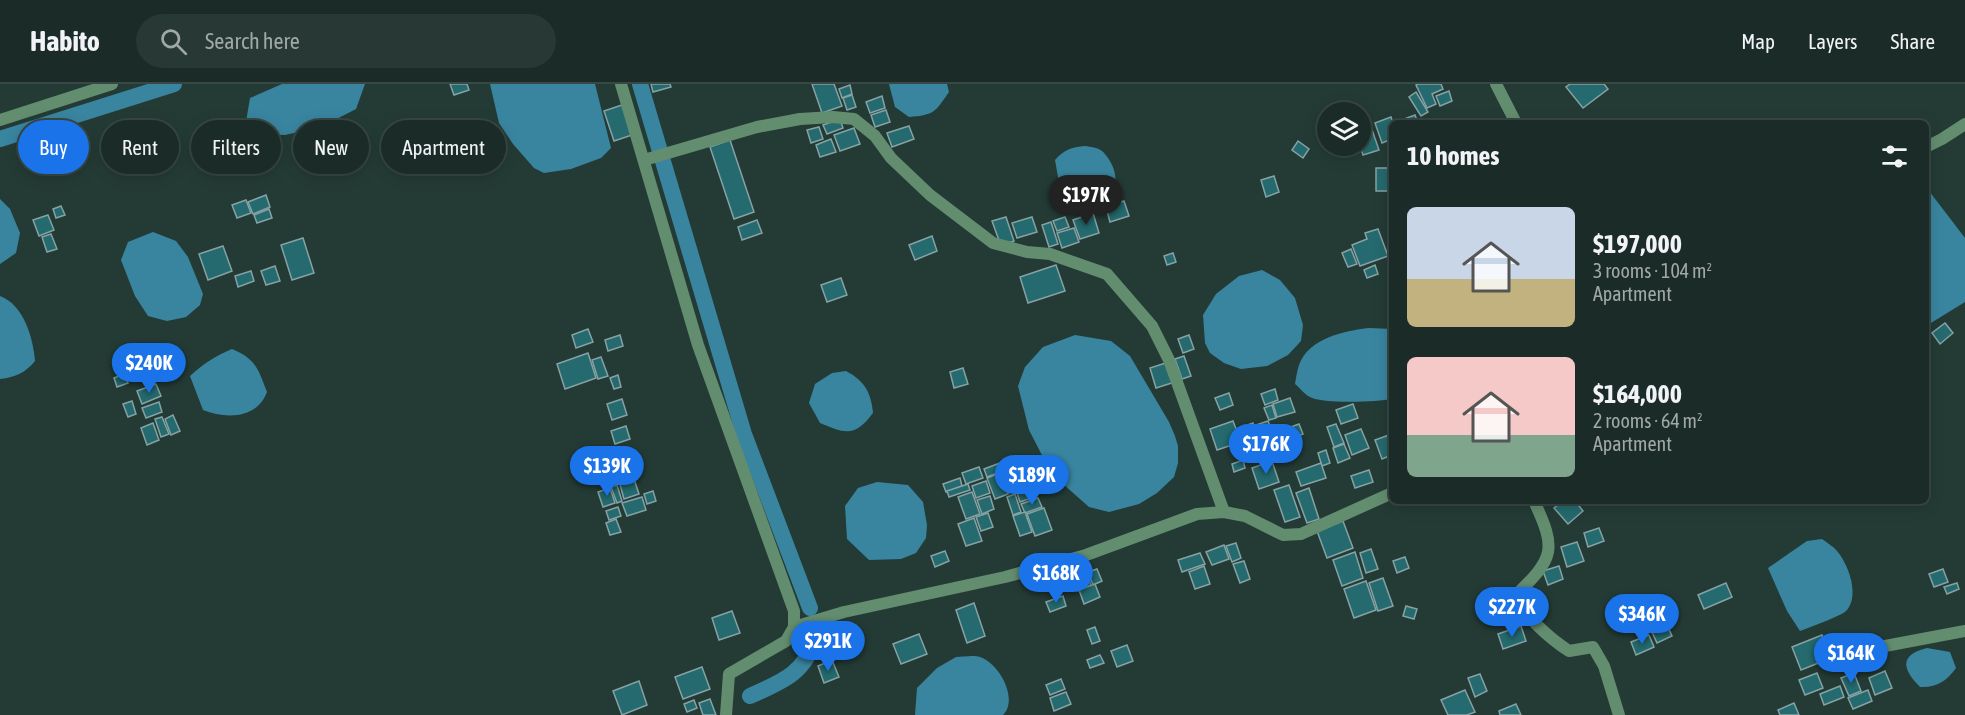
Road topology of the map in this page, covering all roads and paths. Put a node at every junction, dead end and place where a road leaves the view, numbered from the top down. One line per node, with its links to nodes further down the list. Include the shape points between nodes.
1 (112, 84): 4 (street)
2 (621, 84): 8 (street)
3 (1496, 84): 5 (street)
4 (0, 120)
5 (1514, 120)
6 (1965, 123): 7 (street)
7 (1929, 146)
8 (644, 160): 11 (street, via 758,127 800,119 854,119 930,195 993,243 1050,254 1107,274 1152,327 1169,360); 12 (street, via 698,345 788,591)
9 (1389, 494): 11 (street, via 1300,534 1283,534 1245,516)
10 (1535, 504): 16 (street, via 1549,541 1547,561 1516,595 1519,606 1569,651 1593,647 1604,666)
11 (1224, 512): 12 (street, via 1197,514 1086,555 1005,577 898,599)
12 (794, 627): 15 (street, via 786,641 729,674)
13 (1965, 631): 14 (street)
14 (1864, 651)
15 (726, 715)
16 (1619, 715)

